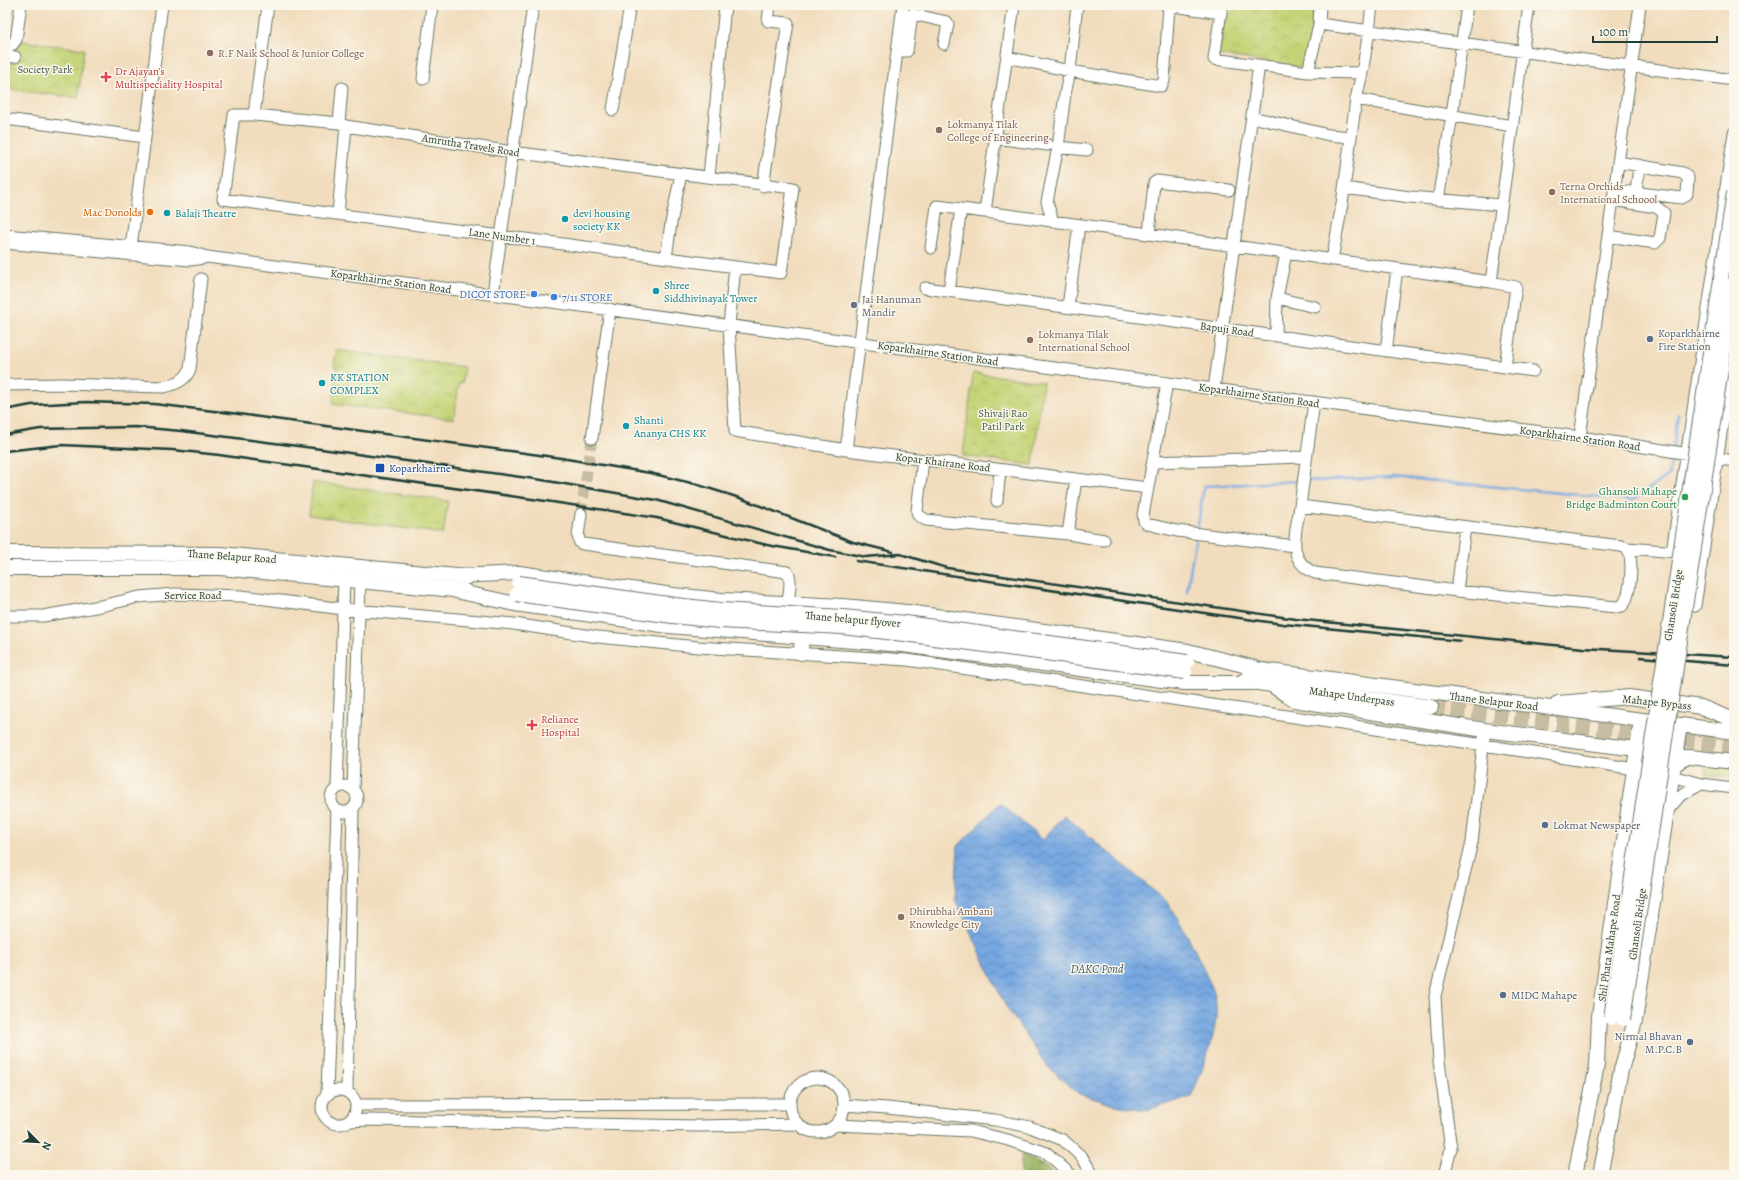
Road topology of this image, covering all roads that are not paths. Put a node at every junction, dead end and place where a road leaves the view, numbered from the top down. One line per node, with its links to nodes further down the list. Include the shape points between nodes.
1 (20, 5): 23 (street, via 16,40)
2 (162, 5): 43 (street)
3 (268, 5): 36 (street)
4 (432, 5): 31 (street)
5 (533, 5): 48 (street)
6 (630, 5): 35 (street)
7 (725, 5): 52 (street)
8 (770, 5): 53 (street, via 768,21 788,23)
9 (1014, 5): 25 (street)
10 (1077, 5): 28 (street)
11 (1168, 5): 17 (street); 28 (street, via 1164,82 1161,86)
12 (1320, 5): 19 (street)
13 (1372, 5): 20 (street)
14 (1467, 5): 21 (street)
15 (1529, 5): 24 (street)
16 (1640, 5): 27 (street)
17 (1221, 9): 26 (street, via 1214,59)
18 (905, 11): 22 (street, via 947,22); 94 (street, via 897,51)
19 (1319, 24): 20 (street); 29 (street)
20 (1369, 31): 21 (street); 30 (street)
21 (1461, 43): 24 (street); 37 (street)
22 (944, 44)
23 (5, 47)
24 (1523, 51): 27 (street); 41 (street)
25 (1007, 58): 28 (street); 45 (street)
26 (1259, 65): 29 (street); 38 (street)
27 (1632, 66): 32 (street); 49 (street)
28 (1070, 71): 46 (street)
29 (1308, 72): 30 (street)
30 (1362, 73): 34 (street)
31 (423, 79)
32 (1734, 80)
33 (342, 88): 40 (street)
34 (1356, 99): 37 (street); 44 (street)
35 (613, 110)
36 (254, 115): 40 (street, Amrutha Travels Road); 59 (street, Amrutha Travels Road, via 234,115)
37 (1452, 115): 41 (street); 60 (street)
38 (1252, 117): 44 (street, via 1329,135); 72 (street)
39 (5, 119): 43 (street)
40 (342, 124): 48 (street, Amrutha Travels Road); 64 (street)
41 (1512, 126): 61 (street)
42 (1734, 134): 106 (street)
43 (145, 137): 74 (street)
44 (1351, 137): 54 (street)
45 (996, 138): 46 (street); 63 (street)
46 (1053, 146): 47 (street); 65 (street, via 1047,202)
47 (1087, 150)
48 (512, 152): 51 (street, Amrutha Travels Road); 69 (street)
49 (1618, 162): 50 (street); 58 (street)
50 (1639, 165): 57 (street); 57 (street, via 1683,173 1688,178 1687,194 1682,198)
51 (681, 174): 52 (street, Amrutha Travels Road); 76 (street)
52 (709, 177): 53 (street, Amrutha Travels Road)
53 (763, 186): 80 (street, Amrutha Travels Road, via 792,188)
54 (1344, 188): 60 (street); 77 (street)
55 (1228, 190): 67 (street, via 1157,180 1154,183)
56 (1734, 192): 166 (main road, Ghansoli Bridge, bridge)
57 (1636, 193): 58 (street)
58 (1614, 195): 70 (street); 70 (street, via 1656,207 1664,213 1660,238 1655,242)
59 (222, 199): 64 (street, Lane Number 1)
60 (1438, 200): 61 (street)
61 (1501, 205): 82 (street)
62 (960, 209): 63 (street); 73 (street, via 937,206); 85 (street)
63 (985, 212): 65 (street)
64 (338, 214): 69 (street, Lane Number 1)
65 (1053, 222): 66 (street)
66 (1079, 225): 67 (street); 88 (street)
67 (1149, 234): 72 (street)
68 (5, 235): 74 (street, Koparkhairne Station Road)
69 (501, 236): 76 (street, Lane Number 1); 86 (street)
70 (1608, 236): 103 (street)
71 (5, 243): 74 (street, Koparkhairne Station Road)
72 (1234, 246): 75 (street); 92 (street)
73 (931, 248)
74 (131, 250): 86 (street, Koparkhairne Station Road, via 190,252 207,257)
75 (1286, 253): 77 (street); 87 (street)
76 (666, 258): 78 (street, Lane Number 1)
77 (1332, 260): 79 (street)
78 (735, 267): 80 (street, Lane Number 1); 91 (street)
79 (1397, 269): 82 (street); 96 (street)
80 (781, 273)
81 (201, 279): 100 (street, via 190,369 183,379 163,387)
82 (1491, 282): 97 (street, via 1516,287)
83 (1734, 283): 166 (main road, Ghansoli Bridge, bridge)
84 (925, 288): 85 (street, Bapuji Road)
85 (949, 291): 88 (street, Bapuji Road)
86 (493, 294): 90 (street, Koparkhairne Station Road)
87 (1277, 298): 89 (street); 93 (street)
88 (1068, 307): 92 (street, Bapuji Road)
89 (1315, 307)
90 (610, 309): 91 (street, Koparkhairne Station Road); 104 (street)
91 (729, 325): 94 (street, Koparkhairne Station Road); 105 (street, Kopar Khairane Road, via 735,430)
92 (1223, 328): 93 (street, Bapuji Road); 101 (street)
93 (1276, 336): 96 (street, Bapuji Road)
94 (860, 342): 99 (street, Koparkhairne Station Road); 105 (street)
95 (1734, 348): 108 (street)
96 (1386, 351): 97 (street, Bapuji Road)
97 (1504, 367): 98 (street, Bapuji Road)
98 (1532, 371)
99 (1167, 383): 101 (street, Koparkhairne Station Road); 111 (street)
100 (5, 385)
101 (1214, 389): 102 (street, Koparkhairne Station Road)
102 (1314, 402): 103 (street, Koparkhairne Station Road); 107 (street)
103 (1580, 437): 106 (street, Koparkhairne Station Road)
104 (592, 438)
105 (846, 450): 109 (street, Kopar Khairane Road)
106 (1678, 451): 108 (street, Koparkhairne Station Road); 123 (street)
107 (1306, 457): 111 (street); 116 (street)
108 (1718, 458): 110 (street, Koparkhairne Station Road); 125 (street)
109 (923, 460): 112 (street, Kopar Khairane Road); 119 (street, via 917,511 922,518)
110 (1734, 461)
111 (1153, 462): 114 (street)
112 (1000, 470): 113 (street, Kopar Khairane Road); 115 (street)
113 (1076, 479): 114 (street, Kopar Khairane Road); 119 (street)
114 (1148, 488): 121 (street, via 1144,521 1147,524 1177,531)
115 (997, 501)
116 (1301, 502): 118 (street); 121 (street)
117 (581, 514): 133 (street, via 578,536 580,543 583,544 787,572 790,583)
118 (1465, 527): 122 (street); 132 (street)
119 (1068, 534): 120 (street)
120 (1104, 540)
121 (1294, 546): 132 (street, via 1299,560 1315,573)
122 (1627, 548): 123 (street); 132 (street, via 1631,559 1628,598 1622,606)
123 (1672, 552): 125 (street)
124 (5, 553): 127 (main road, Thane Belapur Road, via 221,554)
125 (1703, 553): 135 (street)
126 (5, 568): 128 (main road, Thane Belapur Road, via 220,568)
127 (458, 576): 130 (main road); 133 (main road, via 519,573 674,595)
128 (344, 580): 129 (main road, Thane Belapur Road); 136 (street)
129 (360, 582): 131 (main road, Thane Belapur Road); 137 (street)
130 (518, 589): 131 (main road); 143 (main road, Thane belapur flyover, bridge, via 675,606 906,623)
131 (456, 591): 139 (main road, via 515,604 669,626)
132 (1457, 591)
133 (787, 603): 134 (main road); 139 (street)
134 (803, 604): 140 (main road); 144 (main road, via 906,612 1188,651)
135 (1695, 606)
136 (343, 609): 137 (street, Service Road); 138 (street, Service Road, via 242,596 175,594 139,597 44,616); 160 (street)
137 (359, 611): 141 (street, Service Road, via 514,624 606,638 698,647); 162 (street)
138 (5, 616)
139 (786, 635): 140 (main road); 141 (street)
140 (801, 636): 142 (main road); 145 (main road, via 903,645 1184,683)
141 (785, 652): 142 (street, Service Road)
142 (801, 653): 154 (street, Service Road, via 906,660)
143 (1186, 667): 144 (main road); 145 (main road)
144 (1255, 668): 147 (main road, Thane Belapur Road)
145 (1253, 683): 146 (main road)
146 (1273, 686): 148 (main road, Mahape Underpass); 152 (main road, via 1294,700)
147 (1529, 705): 149 (main road, Thane Belapur Road); 150 (main road, Mahape Bypass, via 1629,697 1701,707)
148 (1431, 707)
149 (1641, 720): 151 (main road, Thane Belapur Road); 155 (main road, Shil Phata Mahape Road)
150 (1734, 720)
151 (1680, 725): 153 (main road, Thane Belapur Road); 158 (main road)
152 (1486, 730): 154 (street); 155 (main road)
153 (1734, 732)
154 (1484, 746): 157 (street, Service Road); 179 (street, via 1472,842 1435,996 1439,1061 1451,1149)
155 (1637, 749): 157 (main road, Shil Phata Mahape Road)
156 (1734, 762): 158 (main road, via 1690,756)
157 (1635, 769): 158 (street, Service Road); 167 (main road, Shil Phata Mahape Road, via 1599,1016)
158 (1673, 770): 159 (street, Service Road); 165 (main road)
159 (1701, 784): 161 (street, Service Road); 165 (street, via 1680,796)
160 (337, 788): 162 (street, via 346,786); 164 (street, via 331,799)
161 (1734, 788)
162 (353, 790): 163 (street, via 357,797)
163 (353, 808): 164 (street, via 346,812); 169 (street)
164 (337, 810): 170 (street)
165 (1666, 812): 168 (main road, via 1635,1021)
166 (1617, 1018): 167 (main road); 168 (main road)
167 (1597, 1065): 180 (main road, Shil Phata Mahape Road)
168 (1621, 1070): 181 (main road)
169 (347, 1091): 170 (street); 172 (street)
170 (327, 1092): 174 (street, via 322,1102 326,1118 335,1124)
171 (790, 1104): 172 (street); 173 (street, via 794,1090 799,1084 812,1078 819,1078 834,1083 843,1097); 175 (street, via 791,1112)
172 (356, 1105): 174 (street, via 355,1114)
173 (844, 1105): 176 (street); 178 (street, via 995,1120 1030,1127 1063,1140 1082,1157)
174 (349, 1121): 175 (street, via 700,1126)
175 (798, 1124): 176 (street, via 813,1132)
176 (836, 1125): 177 (street, via 972,1131 1047,1153)
177 (1071, 1175)
178 (1093, 1175)
179 (1444, 1175)
180 (1575, 1175)
181 (1600, 1175)

